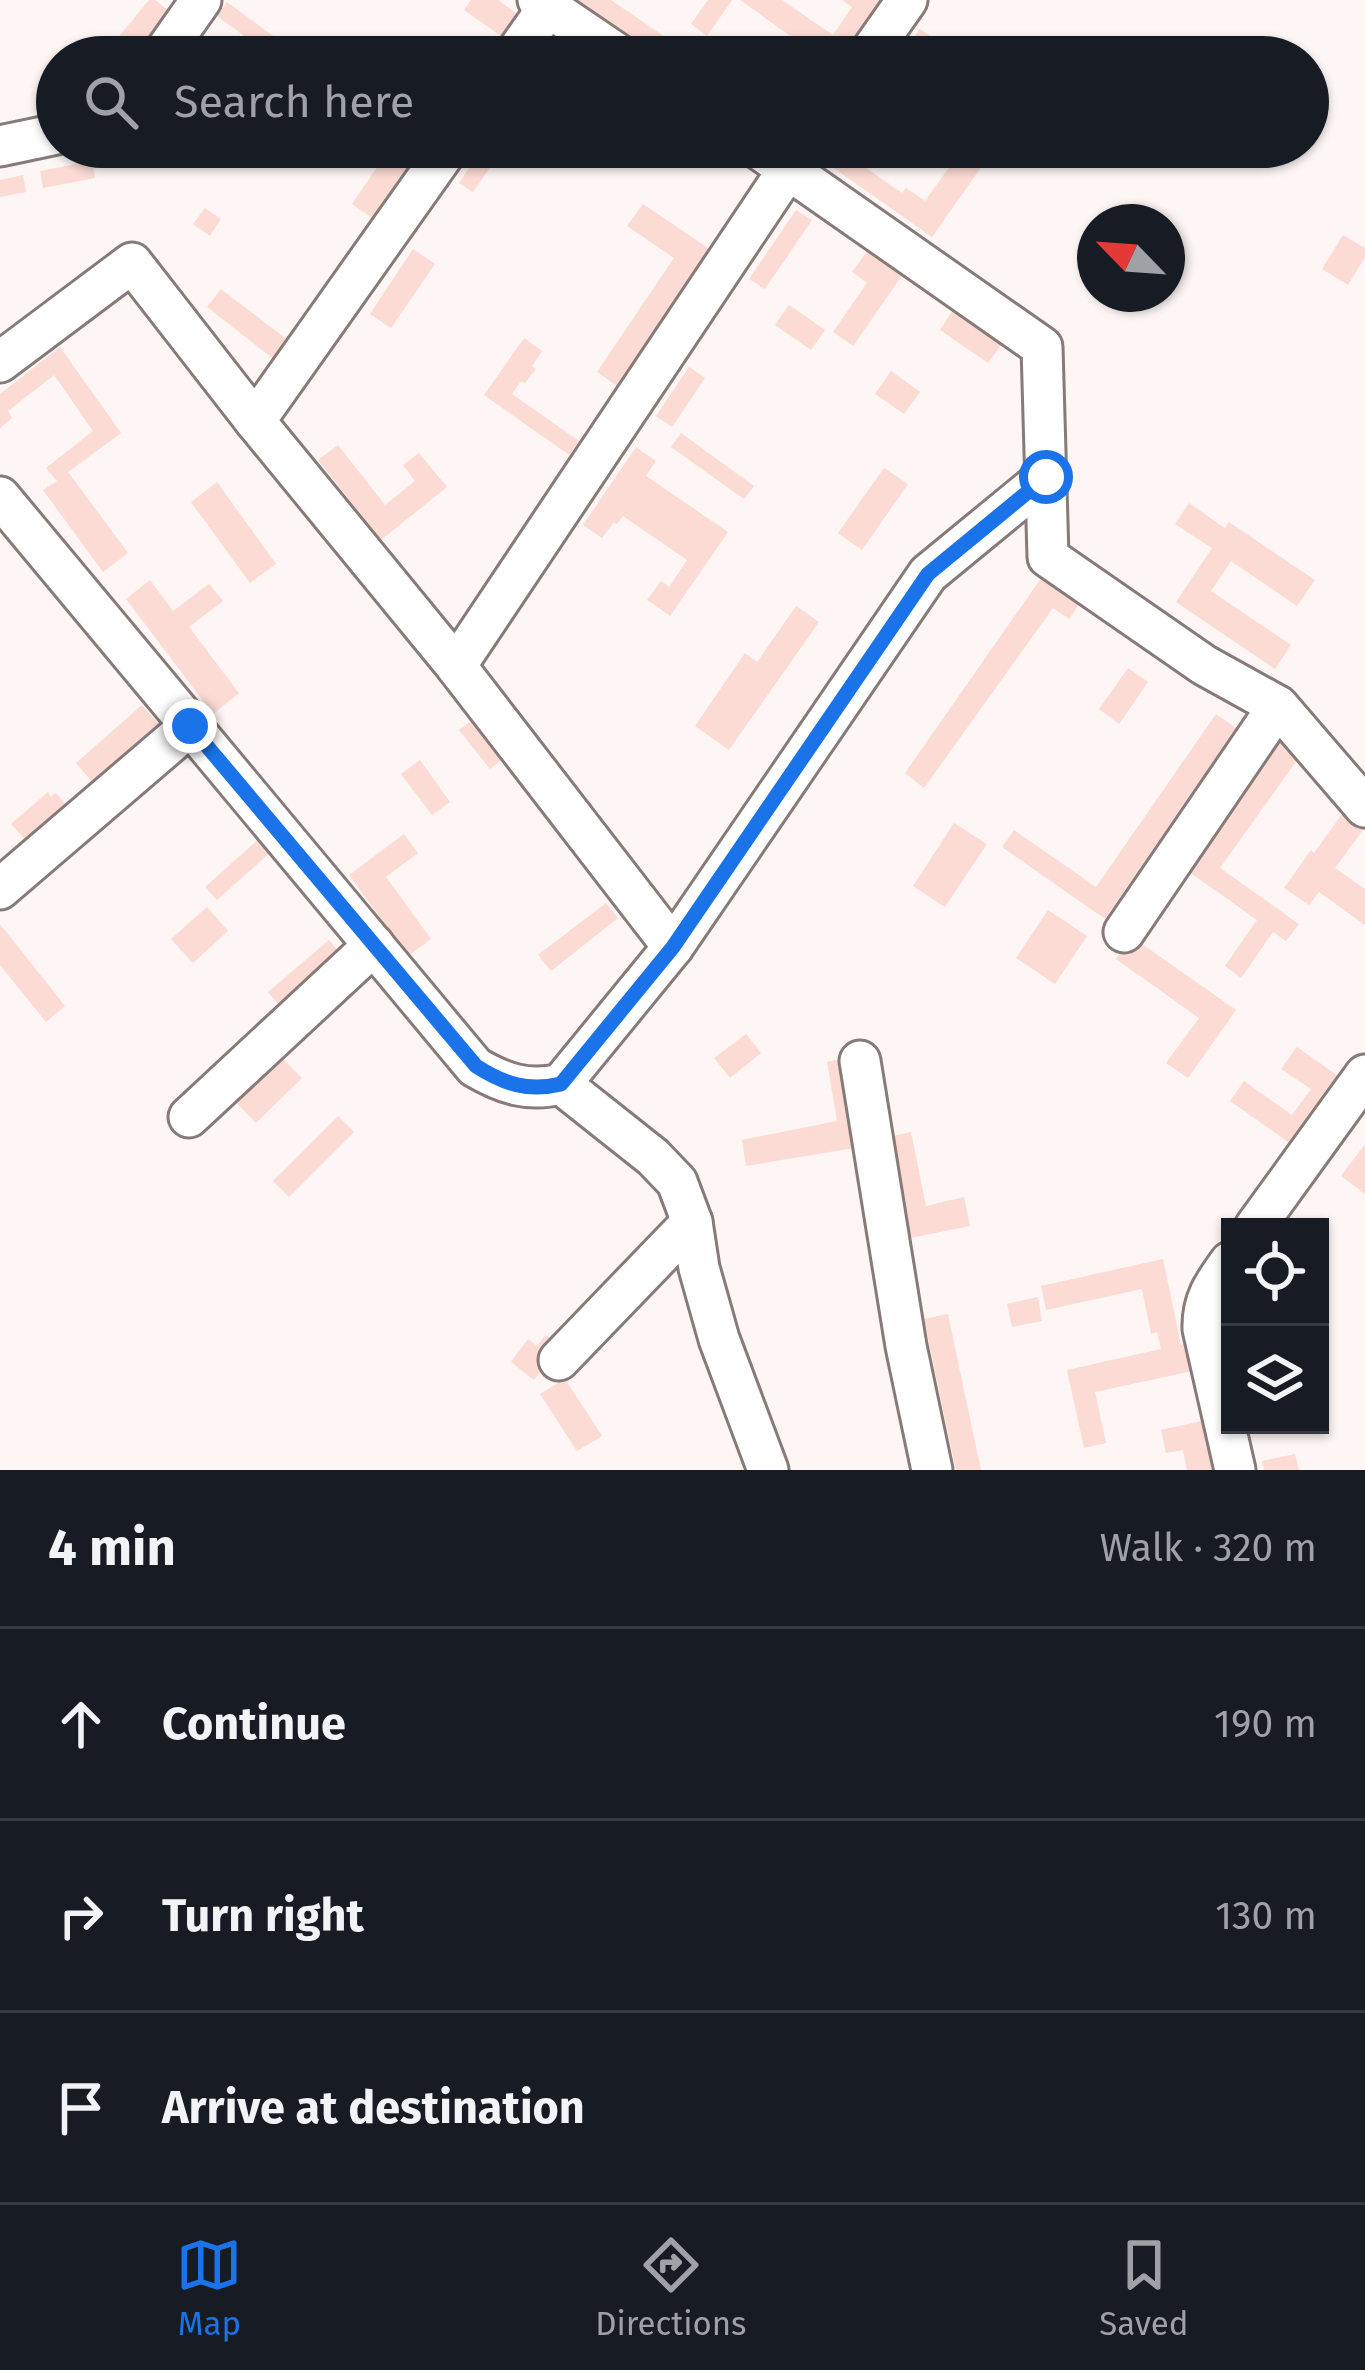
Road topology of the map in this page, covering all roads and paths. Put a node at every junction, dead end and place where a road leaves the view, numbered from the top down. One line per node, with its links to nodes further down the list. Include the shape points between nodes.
1 (201, 0): 4 (street)
2 (907, 0): 7 (street)
3 (546, 2): 5 (street); 6 (street)
4 (176, 36)
5 (526, 36)
6 (593, 36)
7 (882, 36)
8 (36, 138): 9 (street)
9 (0, 146)
10 (434, 168): 14 (street)
11 (781, 168): 17 (street)
12 (797, 168): 15 (street, via 1042,347)
13 (0, 362): 14 (street, via 132,263)
14 (255, 421): 17 (street)
15 (1046, 477): 18 (street, via 1048,557); 24 (street, via 928,574)
16 (4, 509): 19 (street)
17 (456, 666): 24 (street)
18 (1278, 706): 20 (street); 22 (street)
19 (190, 726): 21 (street); 23 (street)
20 (1365, 807)
21 (0, 889)
22 (1124, 932)
23 (374, 945): 27 (street, via 476,1066 526,1088); 28 (street)
24 (673, 947): 27 (street)
25 (860, 1061): 34 (street)
26 (1365, 1075): 29 (street)
27 (561, 1084): 30 (street, via 677,1182)
28 (189, 1117)
29 (1262, 1218)
30 (692, 1222): 32 (street); 33 (street, via 718,1339)
31 (1221, 1274): 35 (street, via 1202,1311)
32 (559, 1360)
33 (768, 1470)
34 (932, 1470)
35 (1235, 1470)

